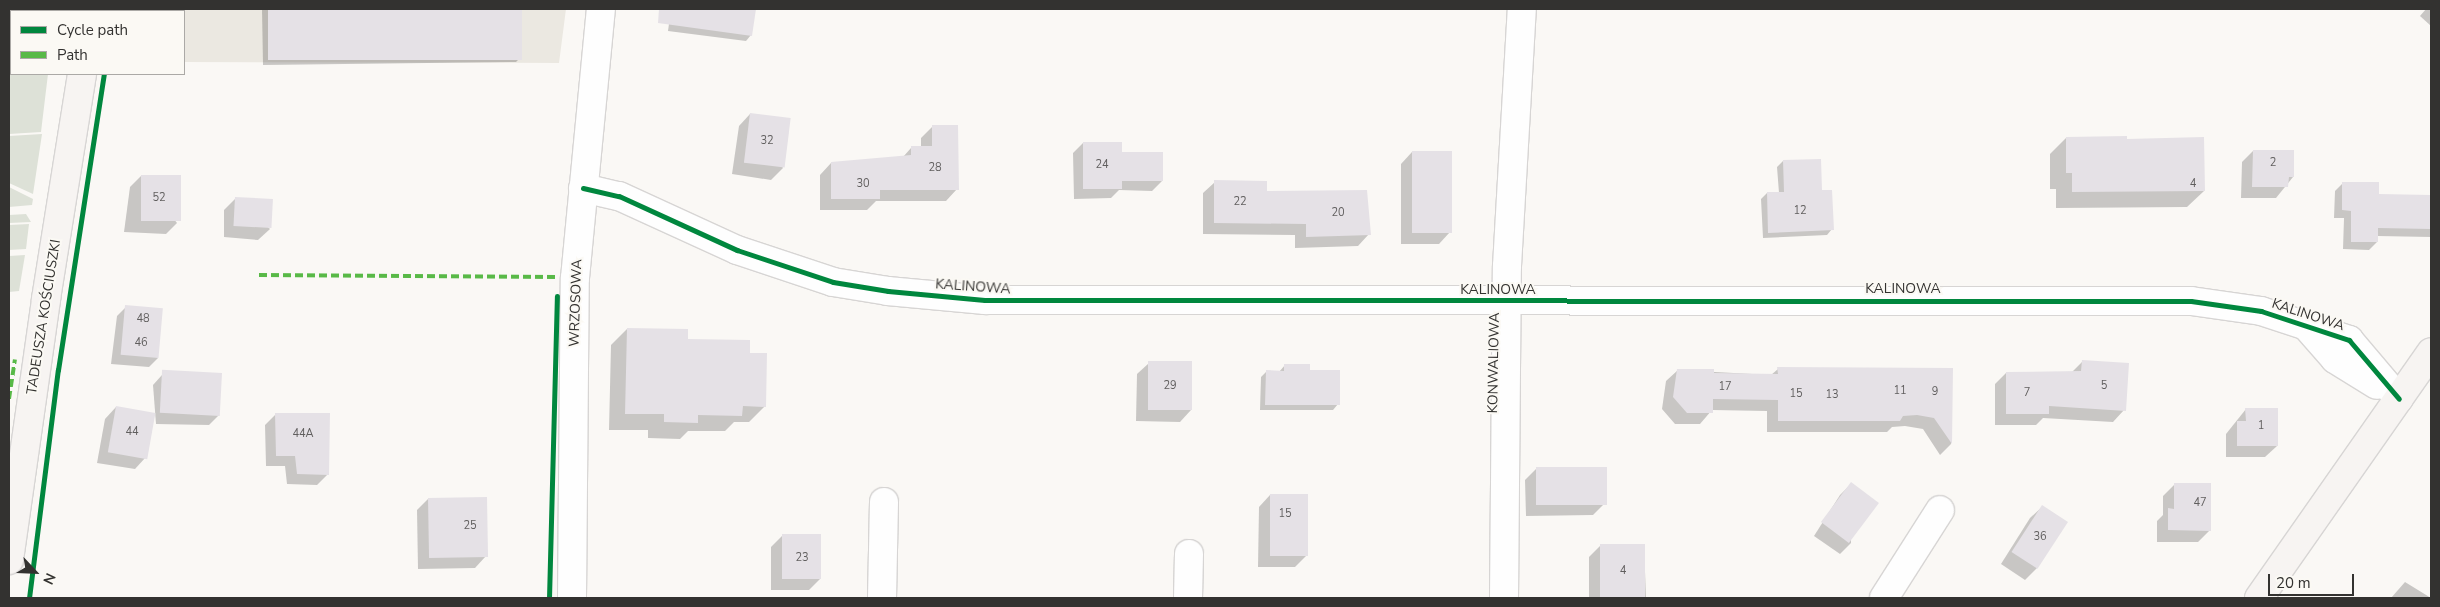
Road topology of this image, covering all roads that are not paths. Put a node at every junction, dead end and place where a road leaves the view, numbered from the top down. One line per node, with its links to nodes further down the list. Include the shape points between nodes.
1 (601, 9): 4 (street, WRZOSOWA)
2 (1522, 9): 5 (street, KONWALIOWA)
3 (82, 75): 11 (street, TADEUSZA KOŚCIUSZKI)
4 (583, 188): 5 (street, KALINOWA, via 642,204 780,266 833,282 888,291 1041,302); 12 (street, WRZOSOWA, via 575,278)
5 (1506, 301): 7 (street, KALINOWA, via 2191,301 2261,311 2348,340); 15 (street, KONWALIOWA)
6 (2431, 352): 7 (street)
7 (2399, 399): 17 (street)
8 (884, 502): 13 (street)
9 (1940, 510): 16 (street)
10 (1189, 554): 14 (street)
11 (9, 560)
12 (572, 598)
13 (882, 598)
14 (1188, 598)
15 (1504, 598)
16 (1884, 598)
17 (2259, 598)

